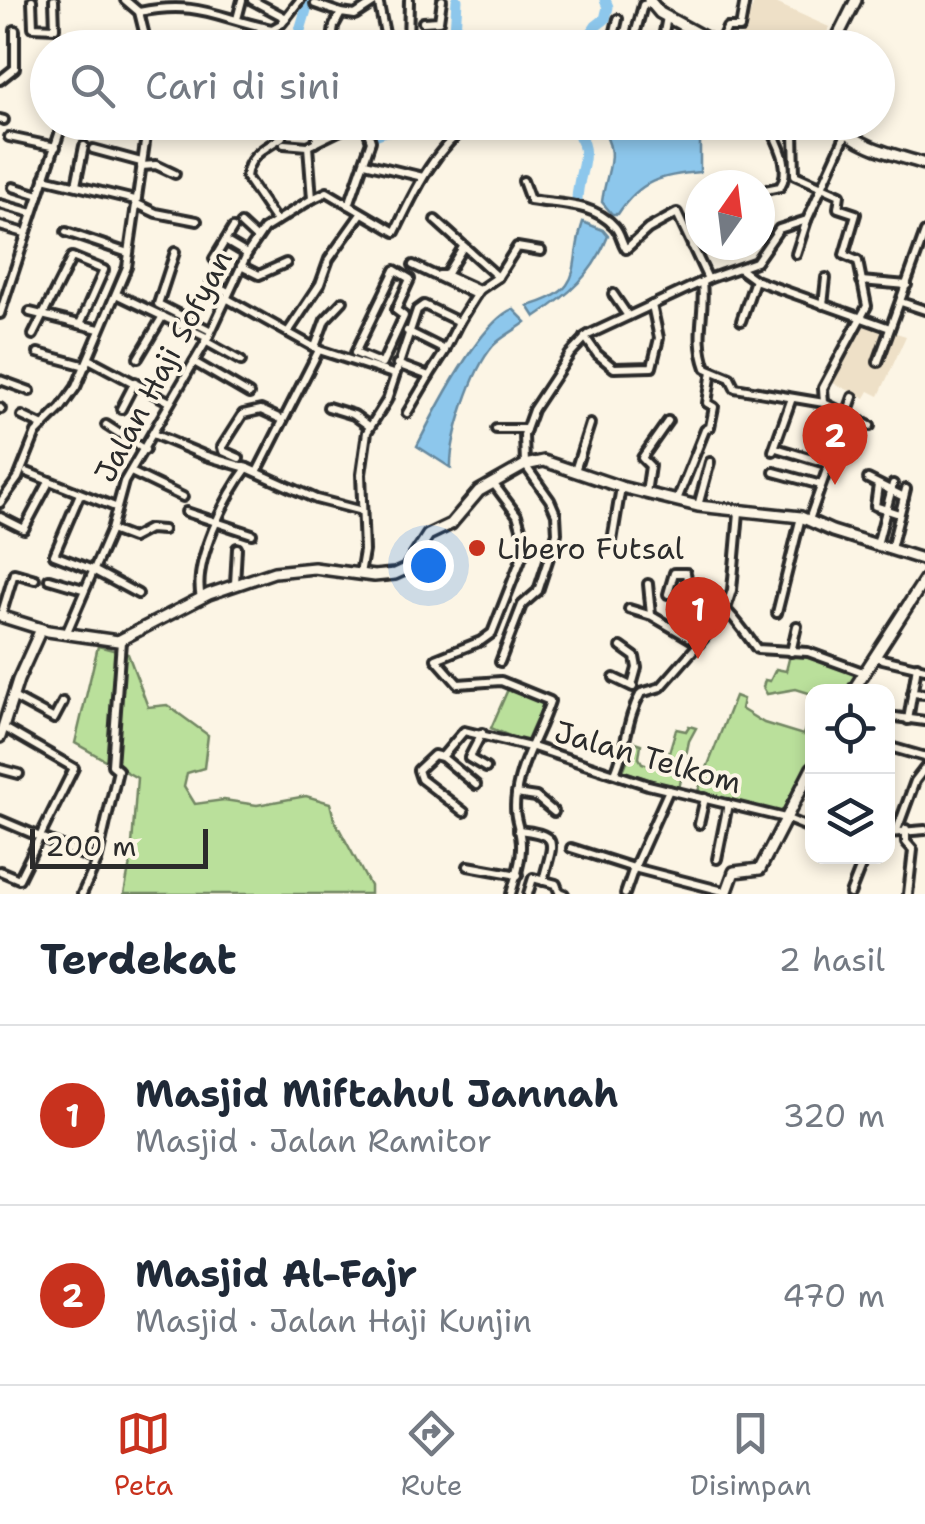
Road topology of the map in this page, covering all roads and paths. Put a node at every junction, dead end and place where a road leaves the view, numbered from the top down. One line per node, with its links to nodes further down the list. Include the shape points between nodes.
1 (32, 0): 2 (street, via 33,26 55,28)
2 (54, 0)
3 (125, 0): 16 (street)
4 (242, 0): 20 (street)
5 (252, 0): 19 (street)
6 (300, 0): 19 (street)
7 (359, 0): 15 (street)
8 (378, 0): 15 (street); 28 (street)
9 (409, 0): 29 (street)
10 (441, 0): 22 (street, via 439,21)
11 (745, 0): 34 (street, via 740,28)
12 (856, 0): 35 (main road)
13 (649, 2): 18 (main road); 31 (street)
14 (315, 4): 17 (street)
15 (364, 8): 17 (street)
16 (138, 12): 20 (street, via 191,4); 25 (street)
17 (341, 13): 27 (street)
18 (667, 17): 32 (street); 33 (main road)
19 (286, 18): 23 (street, via 276,28)
20 (238, 19): 23 (street)
21 (618, 19): 30 (street)
22 (423, 22)
23 (262, 27): 26 (street)
24 (15, 30): 36 (street, via 15,70)
25 (143, 30)
26 (260, 30)
27 (333, 30)
28 (384, 30)
29 (408, 30)
30 (615, 30)
31 (636, 30)
32 (664, 30)
33 (691, 30)
34 (727, 30)
35 (841, 30)
36 (0, 80)
37 (10, 137): 51 (street)
38 (58, 140): 51 (street)
39 (145, 140): 53 (street)
40 (279, 140): 73 (street, via 257,154 246,177)
41 (314, 140): 50 (street)
42 (322, 140): 50 (street)
43 (370, 140): 52 (street)
44 (449, 140): 56 (street)
45 (775, 140): 62 (street, via 784,178)
46 (794, 140): 60 (street, via 794,173)
47 (843, 140): 60 (street)
48 (862, 140): 54 (main road)
49 (284, 144): 50 (street)
50 (312, 145): 64 (street)
51 (56, 147): 57 (street)
52 (365, 163): 56 (street); 67 (street)
53 (141, 164): 55 (street); 59 (street, via 89,148); 65 (street)
54 (925, 164)
55 (175, 174)
56 (423, 177): 69 (street, via 395,232)
57 (44, 178): 59 (street); 63 (street)
58 (523, 181): 77 (street, via 530,200 580,206 611,224 623,246 675,213)
59 (76, 185): 65 (street)
60 (822, 186): 71 (street); 99 (street, via 841,196 839,208 856,214 844,252 858,262)
61 (13, 188): 63 (street)
62 (775, 188)
63 (39, 195): 68 (street)
64 (311, 199): 67 (street, via 328,192); 73 (street, Jalan Haji Sofyan)
65 (135, 201): 72 (street); 84 (street)
66 (0, 204): 68 (street)
67 (349, 205): 69 (street)
68 (32, 212): 75 (street)
69 (361, 214): 123 (street)
70 (435, 220): 81 (street)
71 (807, 220): 86 (street); 93 (street, via 779,230 762,258)
72 (197, 221)
73 (276, 221): 79 (street, Jalan Haji Sofyan)
74 (0, 226): 75 (street)
75 (25, 232): 108 (street)
76 (66, 232): 84 (street)
77 (685, 232)
78 (925, 232): 87 (street)
79 (256, 238): 80 (street, via 237,226); 85 (street, Jalan Haji Sofyan)
80 (225, 241): 85 (street); 88 (street)
81 (463, 247): 94 (street); 95 (street)
82 (541, 251): 95 (street, via 518,248)
83 (176, 252): 126 (street, via 158,304)
84 (128, 253): 104 (street)
85 (246, 254): 92 (street, Jalan Haji Sofyan)
86 (796, 254)
87 (920, 257): 101 (street)
88 (214, 260)
89 (697, 260): 97 (street)
90 (286, 263): 92 (street, via 258,275)
91 (413, 265): 94 (street)
92 (240, 266): 105 (street, Jalan Haji Sofyan)
93 (740, 269): 97 (street); 98 (street)
94 (442, 277): 102 (street)
95 (498, 277): 102 (street)
96 (826, 278): 110 (street)
97 (705, 280): 109 (street); 138 (street, via 698,332 704,365)
98 (755, 280): 110 (street); 118 (street)
99 (865, 281): 101 (street); 117 (street, via 868,304)
100 (211, 283): 105 (street)
101 (906, 285): 107 (street)
102 (477, 293): 119 (street)
103 (613, 294): 116 (street)
104 (118, 295): 115 (street); 122 (street)
105 (227, 295): 123 (street); 126 (street, Jalan Haji Sofyan)
106 (343, 301): 128 (street, via 325,320)
107 (900, 302): 111 (street); 121 (street)
108 (2, 304): 114 (street)
109 (652, 305): 116 (street); 127 (street, via 659,338 652,367 614,368)
110 (822, 305): 117 (street)
111 (925, 310)
112 (30, 312): 113 (street)
113 (42, 313): 120 (street); 120 (street, via 74,258 104,270); 125 (street)
114 (0, 314)
115 (163, 316): 126 (street); 132 (street)
116 (628, 316): 127 (street)
117 (861, 320): 121 (street); 148 (street, via 824,388)
118 (740, 321)
119 (460, 322): 124 (street, via 423,305); 129 (street)
120 (80, 324): 122 (street)
121 (890, 328): 136 (street)
122 (99, 329): 134 (street)
123 (288, 332): 128 (street)
124 (407, 332): 129 (street); 137 (street)
125 (33, 335)
126 (208, 336): 133 (street); 135 (street, Jalan Haji Sofyan)
127 (585, 336): 162 (street)
128 (317, 348): 131 (street); 154 (street)
129 (445, 350): 140 (street)
130 (38, 354): 134 (street)
131 (354, 356): 131 (street, via 384,364 404,316 396,310 410,279 394,270); 139 (street)
132 (138, 358)
133 (241, 361)
134 (88, 362): 142 (street); 157 (street, via 62,408)
135 (194, 362): 144 (street); 147 (street, Jalan Haji Sofyan)
136 (878, 362)
137 (397, 364): 139 (street); 140 (street)
138 (712, 370): 146 (street, via 730,378 734,388); 185 (street, via 710,427)
139 (393, 374): 159 (street, via 383,409)
140 (429, 376): 151 (street)
141 (0, 380): 143 (street)
142 (135, 382): 147 (street); 150 (street)
143 (30, 391)
144 (249, 394)
145 (853, 397): 152 (street)
146 (792, 398): 148 (street); 167 (street, via 775,449)
147 (168, 401): 163 (street, Jalan Haji Sofyan)
148 (824, 402): 152 (street)
149 (328, 407): 159 (street)
150 (121, 409)
151 (407, 413)
152 (845, 413): 160 (street); 167 (street)
153 (22, 416): 157 (street)
154 (283, 420): 165 (street, via 261,410 242,414 222,446); 173 (street)
155 (668, 421): 182 (street, via 642,458 650,466)
156 (590, 424): 170 (street)
157 (41, 425): 186 (street)
158 (106, 426): 164 (street)
159 (369, 426): 190 (street)
160 (870, 426)
161 (496, 429): 162 (street)
162 (526, 429): 168 (street)
163 (153, 434): 164 (street, Jalan Haji Sofyan); 169 (street)
164 (145, 450): 172 (street, Jalan Haji Sofyan)
165 (238, 458)
166 (710, 462): 187 (street)
167 (829, 464): 178 (street)
168 (526, 465): 170 (main road, via 550,462); 177 (main road); 229 (street, via 550,500 557,532 538,591 522,605)
169 (247, 468): 173 (street); 196 (street)
170 (575, 471): 180 (main road)
171 (27, 472): 176 (street)
172 (131, 472): 184 (street); 188 (street, Jalan Haji Sofyan)
173 (257, 472): 190 (street, via 316,500)
174 (774, 472): 178 (street)
175 (868, 479): 179 (street)
176 (50, 482): 183 (street); 194 (street, via 24,529)
177 (494, 483): 206 (main road, via 452,524 428,534 402,572); 245 (street, via 522,527 523,554 490,635 436,659 461,685 501,681 550,700)
178 (821, 485): 195 (street)
179 (878, 485): 181 (street); 189 (street, via 875,506)
180 (622, 487): 182 (main road); 200 (street)
181 (892, 488): 189 (street); 193 (street, via 905,493)
182 (646, 493): 185 (main road)
183 (80, 494): 188 (street); 205 (street, via 54,553)
184 (182, 497)
185 (676, 501): 187 (main road)
186 (0, 503)
187 (698, 506): 192 (main road)
188 (115, 507): 197 (street, Jalan Haji Sofyan)
189 (886, 510): 193 (street); 201 (street)
190 (362, 511): 206 (street)
191 (186, 512): 196 (street)
192 (740, 512): 195 (main road); 217 (street)
193 (899, 514): 203 (street)
194 (0, 517)
195 (805, 519): 201 (main road); 218 (street)
196 (218, 522): 199 (street); 215 (street, via 198,577)
197 (111, 530): 198 (street, via 131,538); 205 (street, Jalan Haji Sofyan)
198 (163, 530)
199 (252, 534)
200 (612, 541)
201 (877, 545): 203 (main road)
202 (237, 548): 209 (street)
203 (891, 549): 204 (main road)
204 (925, 560)
205 (92, 570): 212 (street, Jalan Haji Sofyan); 213 (street)
206 (360, 574): 209 (main road, via 286,570)
207 (35, 579): 219 (street, via 14,573)
208 (49, 579): 212 (street)
209 (235, 584): 215 (main road)
210 (648, 584): 220 (street)
211 (923, 586): 228 (main road)
212 (83, 589): 223 (street, Jalan Haji Sofyan)
213 (138, 594)
214 (668, 594): 217 (street, via 674,573 686,573 689,590)
215 (200, 598): 224 (main road)
216 (629, 609): 220 (street)
217 (726, 610): 225 (street); 227 (street, via 756,649)
218 (778, 613)
219 (1, 616): 222 (main road)
220 (652, 616): 225 (street)
221 (797, 626): 227 (street)
222 (41, 628): 223 (main road); 238 (main road)
223 (66, 634): 224 (main road)
224 (121, 640): 273 (street, via 112,765 118,770)
225 (698, 644): 235 (street, via 661,688)
226 (620, 647): 234 (street, via 636,657)
227 (791, 652): 231 (street)
228 (872, 657): 230 (street); 231 (main road)
229 (500, 662)
230 (921, 667): 236 (street)
231 (862, 672): 233 (main road)
232 (614, 678): 234 (street)
233 (856, 684)
234 (632, 686): 235 (street)
235 (644, 691): 252 (street)
236 (912, 693): 237 (street); 241 (street)
237 (925, 694)
238 (6, 702): 239 (street, via 54,719); 243 (main road)
239 (64, 702)
240 (895, 717): 241 (street)
241 (908, 720): 242 (street)
242 (925, 721)
243 (1, 732): 270 (street, via 74,768)
244 (482, 733): 245 (street); 247 (street, via 463,731); 249 (street, via 469,758)
245 (531, 747): 252 (street, Jalan Telkom); 257 (street, Jalan Telkom)
246 (895, 748): 248 (street)
247 (442, 757): 255 (street); 260 (street, via 434,755 417,774)
248 (925, 757)
249 (486, 768)
250 (925, 768): 267 (street)
251 (0, 769): 253 (street)
252 (615, 773): 256 (street, Jalan Telkom)
253 (19, 774)
254 (809, 774): 262 (main road)
255 (476, 785)
256 (669, 790): 258 (street, Jalan Telkom); 276 (street)
257 (516, 794): 261 (street, via 536,796); 266 (street, Jalan Telkom)
258 (705, 798): 259 (street, Jalan Telkom); 264 (street)
259 (728, 804): 262 (street, Jalan Telkom); 272 (street)
260 (464, 812)
261 (554, 812)
262 (785, 818): 265 (street, Jalan Telkom); 280 (main road, via 758,870 734,872)
263 (0, 820): 270 (street)
264 (699, 824)
265 (805, 825)
266 (518, 830): 278 (street, Jalan Telkom); 279 (street, via 550,837)
267 (901, 830): 268 (street); 269 (street); 287 (street, via 913,850)
268 (925, 830)
269 (895, 831)
270 (41, 835): 273 (street); 277 (street, via 19,879)
271 (571, 848): 276 (street)
272 (717, 859)
273 (98, 860): 281 (street)
274 (861, 864): 286 (street)
275 (468, 866): 278 (street)
276 (634, 868): 280 (street); 285 (street)
277 (0, 871)
278 (518, 875): 282 (street, Jalan Telkom)
279 (542, 881): 283 (street, via 534,878); 284 (street)
280 (727, 893)
281 (82, 894)
282 (511, 894)
283 (528, 894)
284 (564, 894)
285 (625, 894)
286 (850, 894)
287 (908, 894)

